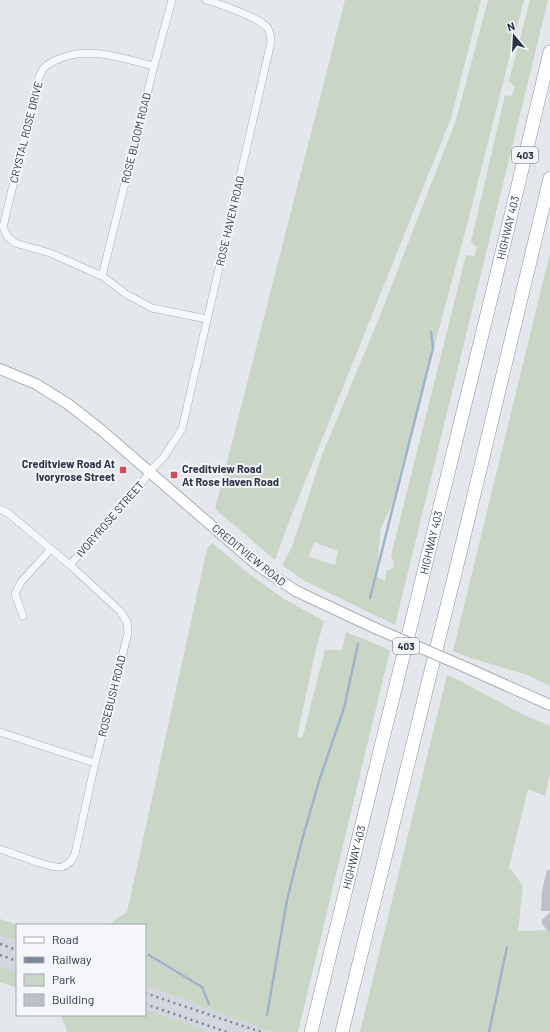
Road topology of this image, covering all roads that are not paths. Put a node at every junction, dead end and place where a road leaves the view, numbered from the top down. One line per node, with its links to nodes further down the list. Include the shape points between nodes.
1 (172, 0): 4 (street, ROSE BLOOM ROAD)
2 (206, 0): 7 (street, ROSE HAVEN ROAD, via 223,5 267,27 271,42)
3 (550, 52): 18 (highway, HIGHWAY 403 / 403)
4 (154, 66): 6 (street, ROSE BLOOM ROAD); 6 (street, CRYSTAL ROSE DRIVE, via 104,54 85,53 65,56 51,62 42,70 38,80 3,227 7,236 15,243 50,253)
5 (550, 178): 19 (highway, 403)
6 (102, 276): 7 (street, CRYSTAL ROSE DRIVE, via 126,294 152,308)
7 (207, 319): 9 (street, ROSE HAVEN ROAD, via 182,429 163,458)
8 (0, 369): 9 (main road, CREDITVIEW ROAD, via 36,384 68,404)
9 (150, 472): 12 (street, IVORYROSE STREET, via 139,488); 14 (main road, CREDITVIEW ROAD, bridge, via 273,576 296,591)
10 (0, 509): 11 (street, ROSEBUSH ROAD)
11 (51, 549): 12 (street, ROSEBUSH ROAD); 13 (street, via 21,582 15,594)
12 (70, 565): 16 (street, ROSEBUSH ROAD, via 120,611 127,622 128,633)
13 (22, 616)
14 (550, 705)
15 (0, 732): 16 (street)
16 (95, 763): 17 (street, ROSEBUSH ROAD, via 75,854 71,862 62,867 51,866)
17 (0, 849)
18 (311, 1032)
19 (342, 1032)

